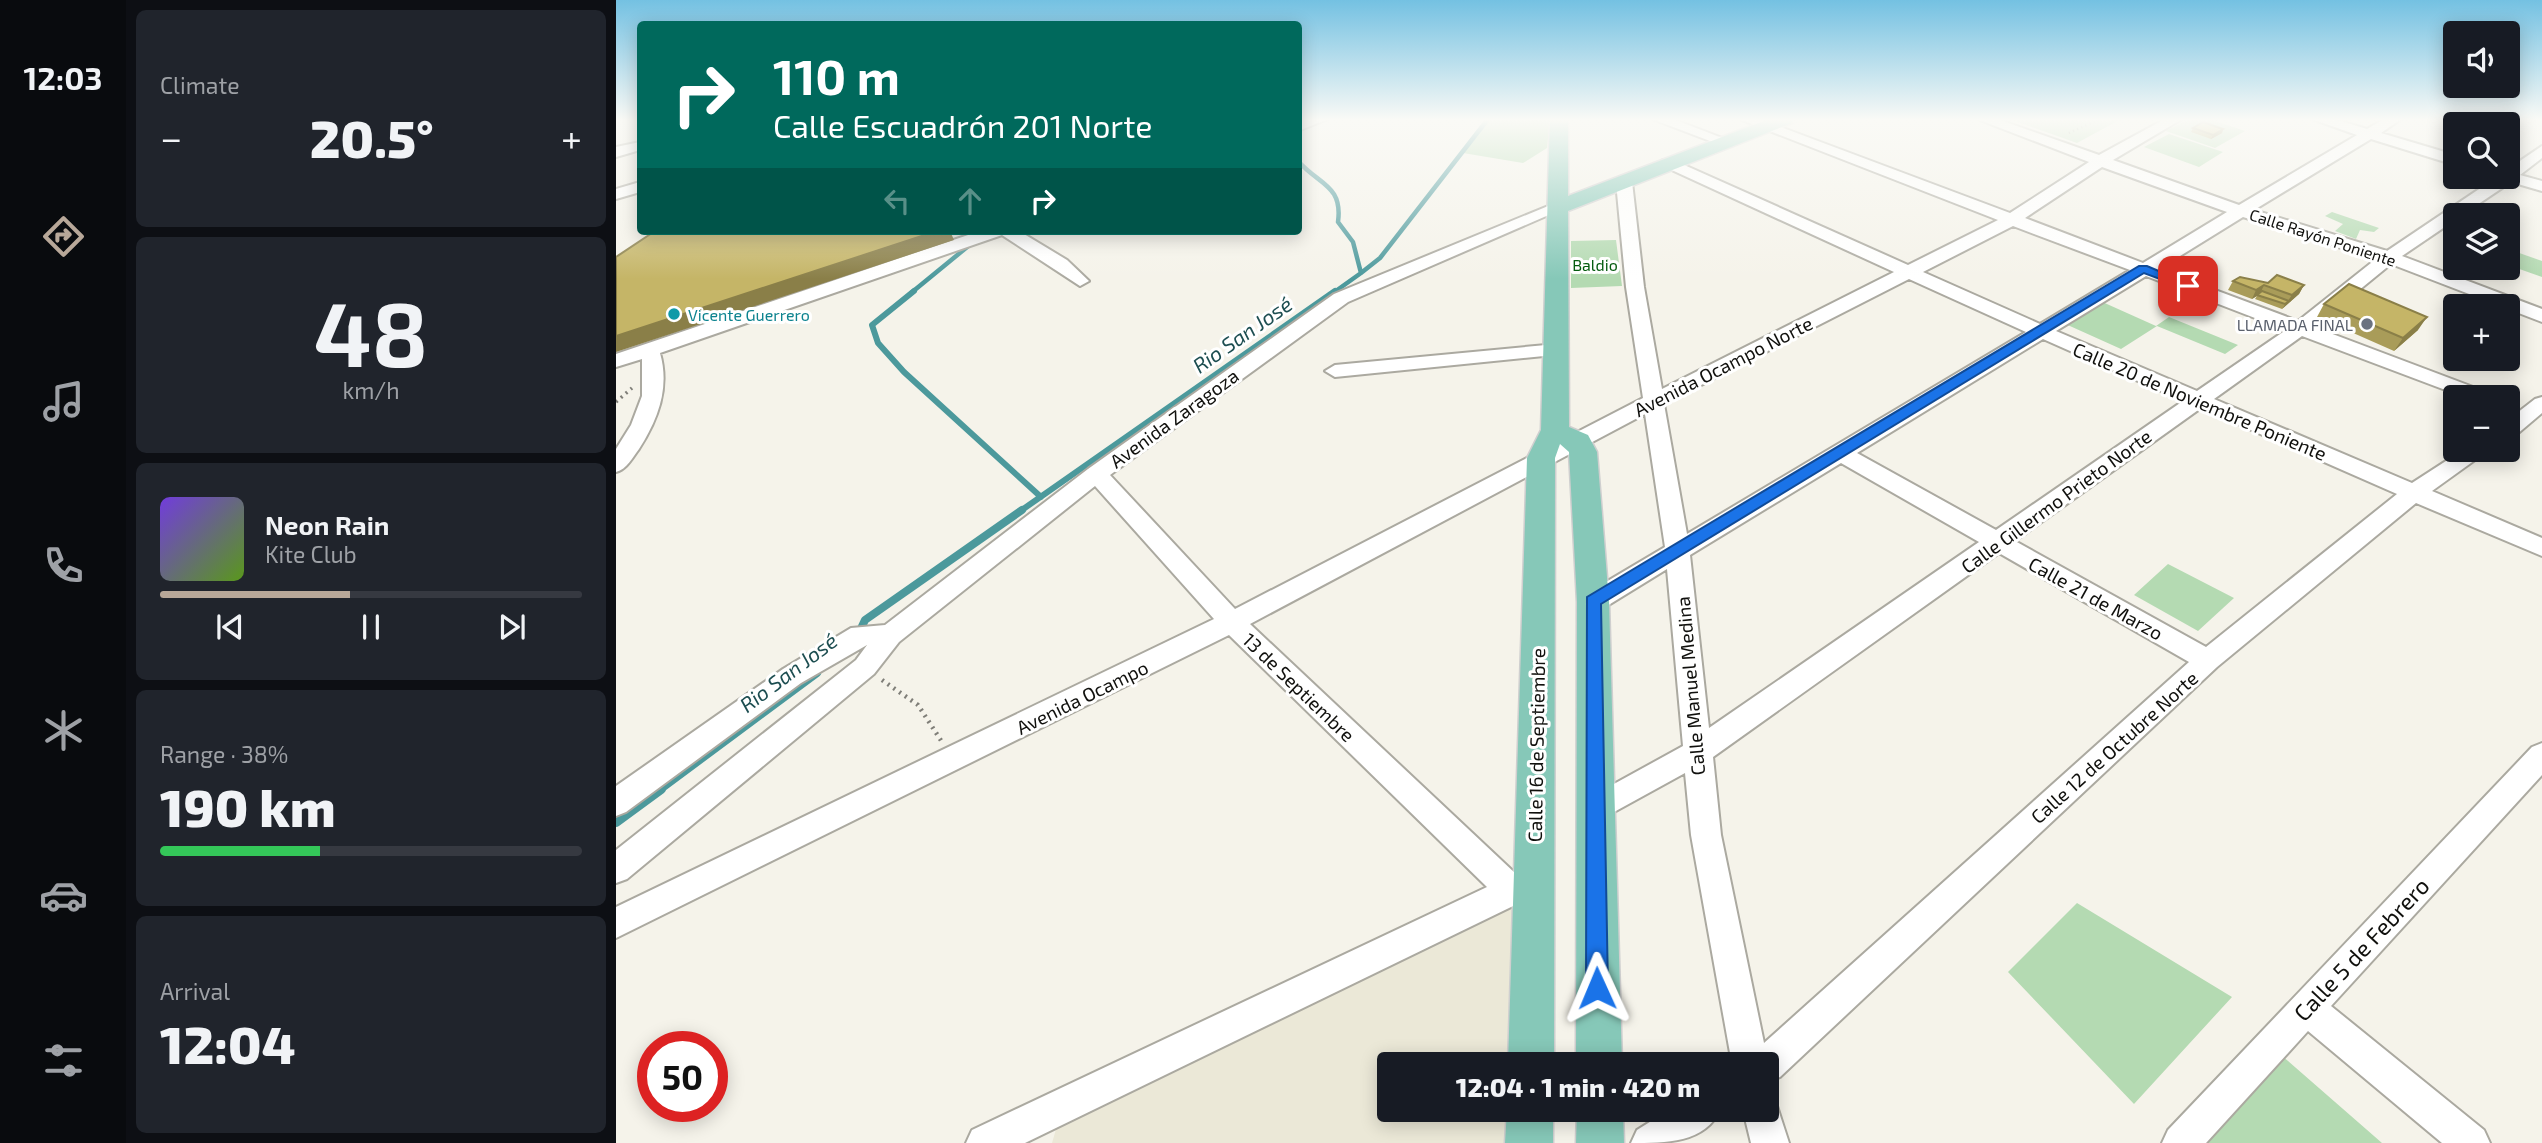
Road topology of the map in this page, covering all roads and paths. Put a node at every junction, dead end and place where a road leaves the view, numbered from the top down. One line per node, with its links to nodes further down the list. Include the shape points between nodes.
1 (1559, 172): 14 (main road, Calle 16 de Septiembre)
2 (1646, 172): 9 (main road, Avenida Zaragoza)
3 (1688, 172): 23 (street, Calle 20 de Noviembre Poniente)
4 (1897, 172): 16 (street)
5 (2083, 172): 16 (street)
6 (2135, 172): 15 (street, Calle Rayón Poniente)
7 (2304, 172): 15 (street)
8 (2520, 176): 10 (street)
9 (1624, 182): 14 (main road, Avenida Zaragoza); 34 (street, Calle Manuel Medina)
10 (2542, 186)
11 (637, 188): 13 (street)
12 (2485, 189): 21 (street, Calle Gillermo Prieto Norte)
13 (616, 194)
14 (1559, 206): 29 (main road, Calle 16 de Septiembre); 42 (street, Avenida Zaragoza, via 1341,298)
15 (2239, 211): 21 (street, Calle Rayón Poniente); 22 (street)
16 (2011, 220): 22 (street); 23 (street)
17 (969, 235): 20 (street)
18 (986, 235): 20 (street)
19 (1014, 235): 24 (street)
20 (977, 238): 28 (street)
21 (2389, 257): 25 (street, Calle Rayón Poniente); 26 (street, Calle Gillermo Prieto Norte)
22 (2143, 269): 26 (street); 27 (street)
23 (1904, 271): 27 (street, Calle 20 de Noviembre Poniente); 34 (street, Avenida Ocampo Norte)
24 (1080, 281)
25 (2542, 316)
26 (2301, 328): 32 (street); 33 (street, Calle Gillermo Prieto Norte)
27 (2042, 332): 33 (street, Calle 20 de Noviembre Poniente); 39 (street)
28 (649, 349): 30 (street); 41 (street, via 657,374 640,433)
29 (1557, 349): 31 (street); 38 (main road, Calle 16 de Septiembre)
30 (616, 361)
31 (1335, 370)
32 (2451, 385)
33 (2197, 400): 43 (street, Calle 20 de Noviembre Poniente); 44 (street, Calle Gillermo Prieto Norte)
34 (1653, 402): 38 (street, Avenida Ocampo Norte); 46 (street, Calle Manuel Medina)
35 (2520, 409): 36 (street)
36 (2538, 413): 37 (street)
37 (2520, 423)
38 (1558, 443): 47 (main road, Calle 16 de Septiembre, via 1583,452); 48 (street, Avenida Ocampo); 58 (main road, Calle 16 de Septiembre)
39 (1839, 452): 44 (street, Calle 21 de Marzo); 46 (street)
40 (2459, 462): 43 (street, Calle 12 de Octubre Norte)
41 (616, 465)
42 (1096, 474): 48 (street, 13 de Septiembre); 49 (street, Avenida Zaragoza)
43 (2413, 493): 45 (street, Calle 20 de Noviembre Poniente); 50 (street, Calle 12 de Octubre Norte)
44 (1997, 543): 50 (street, Calle 21 de Marzo); 52 (street, Calle Gillermo Prieto Norte)
45 (2542, 548)
46 (1678, 552): 47 (street); 52 (street, Calle Manuel Medina)
47 (1593, 602): 56 (main road, Calle 16 de Septiembre)
48 (1232, 622): 54 (street, Avenida Ocampo); 58 (street, 13 de Septiembre)
49 (890, 635): 51 (street, Avenida Zaragoza); 55 (street, via 860,635 792,676)
50 (2208, 660): 64 (street, Calle 12 de Octubre Norte)
51 (865, 667): 54 (path, via 923,706); 57 (street, Avenida Zaragoza)
52 (1696, 753): 56 (street, Calle Gillermo Prieto Norte); 63 (street, Calle Manuel Medina, via 1706,835)
53 (2542, 755): 60 (street, Calle 5 de Febrero)
54 (952, 761): 59 (street, Avenida Ocampo)
55 (616, 803)
56 (1594, 810): 62 (main road, Calle 16 de Septiembre)
57 (616, 869)
58 (1523, 886): 61 (main road, Calle 16 de Septiembre); 69 (street)
59 (616, 923)
60 (2306, 1007): 74 (street, Calle 5 de Febrero); 75 (street)
61 (1530, 1052)
62 (1599, 1052)
63 (1749, 1052)
64 (1779, 1053)
65 (1530, 1122): 70 (main road)
66 (1600, 1122): 71 (main road)
67 (1683, 1122): 72 (street)
68 (1764, 1122): 73 (street)
69 (985, 1143)
70 (1529, 1143)
71 (1600, 1143)
72 (1650, 1143)
73 (1770, 1143)
74 (2181, 1143)
75 (2471, 1143)

